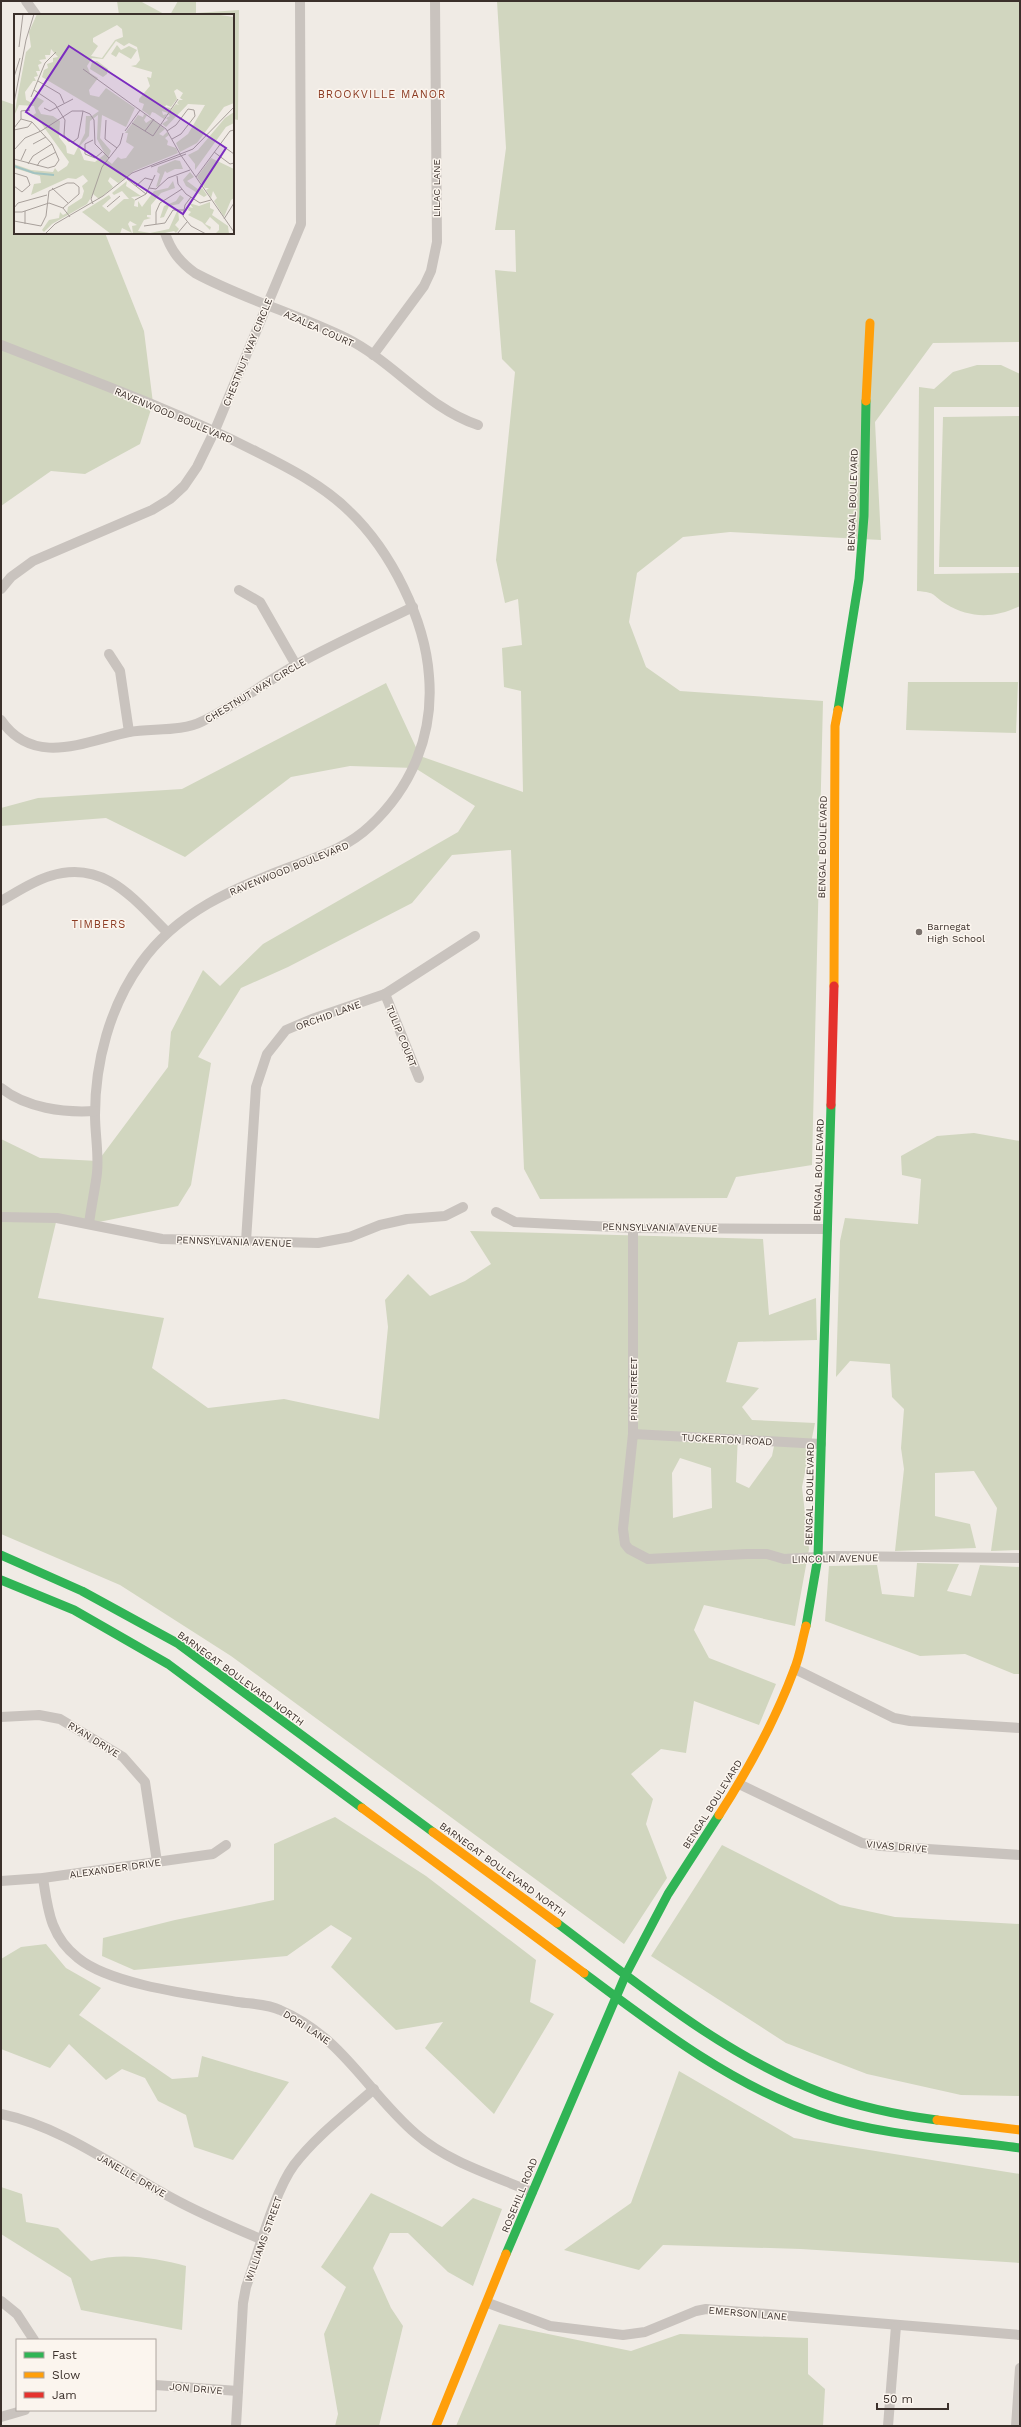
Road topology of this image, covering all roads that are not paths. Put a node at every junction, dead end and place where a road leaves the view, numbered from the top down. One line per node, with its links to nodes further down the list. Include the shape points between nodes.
1 (26, 1): 4 (street)
2 (300, 1): 6 (street, CHESTNUT WAY CIRCLE, via 301,224)
3 (435, 1): 9 (street, LILAC LANE, via 437,242 424,286)
4 (35, 14)
5 (165, 234): 6 (street, AZALEA COURT, via 181,263 195,273)
6 (265, 305): 9 (street, AZALEA COURT, via 347,338); 11 (street, CHESTNUT WAY CIRCLE)
7 (870, 323): 32 (street, BENGAL BOULEVARD, via 866,372 864,516 859,579 835,726 834,1020)
8 (1, 346): 11 (street, RAVENWOOD BOULEVARD)
9 (373, 355): 10 (street, AZALEA COURT, via 459,419)
10 (478, 425)
11 (215, 430): 12 (street, CHESTNUT WAY CIRCLE, via 197,467 184,486 170,499 152,510 33,561 11,577); 14 (street, RAVENWOOD BOULEVARD, via 280,463 329,494 350,512 392,568)
12 (1, 589)
13 (239, 590): 16 (street, via 260,602)
14 (413, 607): 16 (street, CHESTNUT WAY CIRCLE); 21 (street, RAVENWOOD BOULEVARD, via 424,636 428,661 429,715 418,760 391,804 353,841 225,894)
15 (109, 654): 19 (street, via 120,671)
16 (296, 665): 19 (street, CHESTNUT WAY CIRCLE, via 202,722)
17 (1, 720): 18 (street, CHESTNUT WAY CIRCLE)
18 (4, 732): 19 (street, CHESTNUT WAY CIRCLE, via 27,742 60,748 81,746)
19 (129, 732)
20 (1, 901): 21 (street, via 49,876 68,871 88,872 110,881 125,891)
21 (166, 931): 26 (street, RAVENWOOD BOULEVARD, via 140,963 115,1010 101,1059)
22 (475, 936): 23 (street, ORCHID LANE)
23 (385, 994): 24 (street, TULIP COURT); 33 (street, ORCHID LANE, via 286,1030 267,1054 256,1087)
24 (419, 1078)
25 (1, 1088): 26 (street, via 14,1098 43,1106 75,1112)
26 (95, 1111): 30 (street, RAVENWOOD BOULEVARD, via 97,1171)
27 (463, 1207): 33 (street, PENNSYLVANIA AVENUE, via 445,1216 407,1219 380,1225 350,1237 318,1243)
28 (496, 1212): 31 (street, PENNSYLVANIA AVENUE, via 515,1222)
29 (1, 1217): 30 (street, PENNSYLVANIA AVENUE, via 57,1218)
30 (89, 1224): 33 (street, PENNSYLVANIA AVENUE, via 162,1239)
31 (633, 1228): 32 (street, PENNSYLVANIA AVENUE); 34 (street, PINE STREET)
32 (827, 1229): 35 (street, BENGAL BOULEVARD)
33 (246, 1241)
34 (633, 1434): 35 (street, TUCKERTON ROAD); 36 (street, PINE STREET, via 622,1528 625,1544)
35 (821, 1444): 38 (street, BENGAL BOULEVARD)
36 (629, 1548): 38 (street, LINCOLN AVENUE, via 648,1559 747,1554 767,1554 784,1559)
37 (1, 1555): 50 (street, BARNEGAT BOULEVARD NORTH, via 82,1591 177,1643)
38 (818, 1557): 39 (street, LINCOLN AVENUE); 41 (street, BENGAL BOULEVARD, via 809,1612)
39 (1020, 1558)
40 (1, 1580): 51 (street, via 74,1610 168,1664)
41 (795, 1669): 43 (street, via 894,1718); 44 (street, BENGAL BOULEVARD, via 771,1723)
42 (1, 1718): 47 (street, RYAN DRIVE, via 39,1715 60,1719 123,1757 145,1782)
43 (1020, 1728)
44 (739, 1784): 46 (street, VIVAS DRIVE, via 862,1843); 50 (street, BENGAL BOULEVARD, via 668,1894)
45 (226, 1845): 47 (street, ALEXANDER DRIVE, via 213,1854)
46 (1020, 1855)
47 (157, 1862): 48 (street, ALEXANDER DRIVE)
48 (43, 1878): 49 (street, ALEXANDER DRIVE); 52 (street, DORI LANE, via 49,1916 58,1938 78,1958 94,1968 117,1976 170,1990 279,2009 307,2024 333,2043)
49 (1, 1881)
50 (626, 1974): 51 (street, ROSEHILL ROAD); 54 (street, BARNEGAT BOULEVARD NORTH, via 704,2032 762,2067 799,2084 866,2107)
51 (617, 1998): 55 (street, via 715,2065 766,2093 820,2115 880,2130); 56 (street, ROSEHILL ROAD)
52 (374, 2089): 56 (street, DORI LANE, via 414,2133 432,2148); 57 (street, WILLIAMS STREET, via 307,2150 293,2167 283,2185)
53 (1, 2114): 57 (street, JANELLE DRIVE, via 22,2118 70,2140 172,2198)
54 (1020, 2130)
55 (1020, 2148)
56 (532, 2192): 59 (street, ROSEHILL ROAD)
57 (263, 2240): 65 (street, WILLIAMS STREET, via 242,2303)
58 (1, 2301): 62 (street, via 17,2314)
59 (488, 2303): 60 (street, EMERSON LANE, via 550,2326 623,2335 645,2332 706,2309); 69 (street, ROSEHILL ROAD)
60 (896, 2326): 61 (street, EMERSON LANE); 70 (street)
61 (1020, 2335)
62 (33, 2339)
63 (1020, 2368): 71 (street)
64 (156, 2385): 65 (street, JON DRIVE)
65 (238, 2392): 68 (street, WILLIAMS STREET)
66 (22, 2411): 67 (street)
67 (1, 2417)
68 (236, 2426)
69 (436, 2426)
70 (888, 2426)
71 (1016, 2426)

